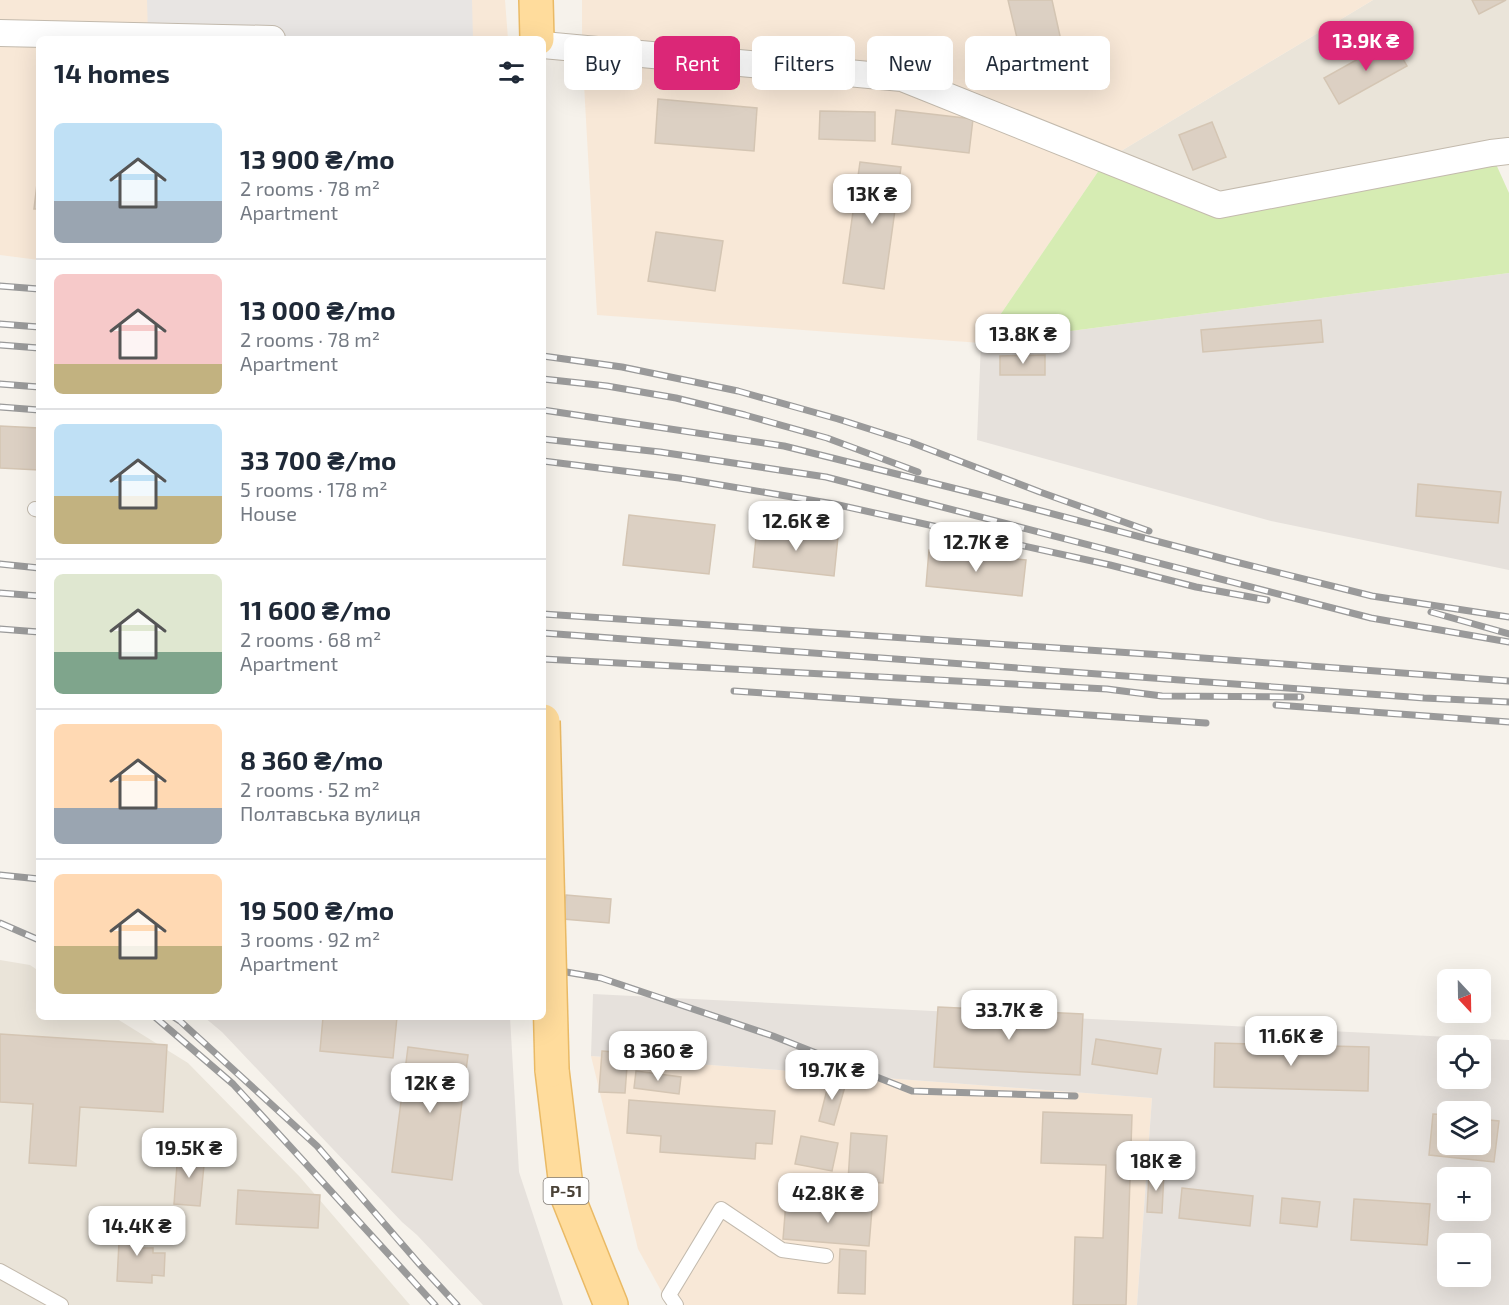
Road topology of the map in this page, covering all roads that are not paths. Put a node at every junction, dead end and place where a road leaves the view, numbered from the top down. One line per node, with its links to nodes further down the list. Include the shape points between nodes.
1 (536, 0): 4 (main road)
2 (0, 33): 3 (street)
3 (136, 36)
4 (537, 36)
5 (546, 45): 6 (street, via 902,78 1219,205)
6 (1509, 151)
7 (546, 837): 11 (main road, Р-51, bridge, via 552,1070 567,1195)
8 (826, 1256): 12 (lane, via 782,1250 721,1209 669,1295)
9 (0, 1271): 10 (lane)
10 (61, 1305)
11 (611, 1305)
12 (676, 1305)

